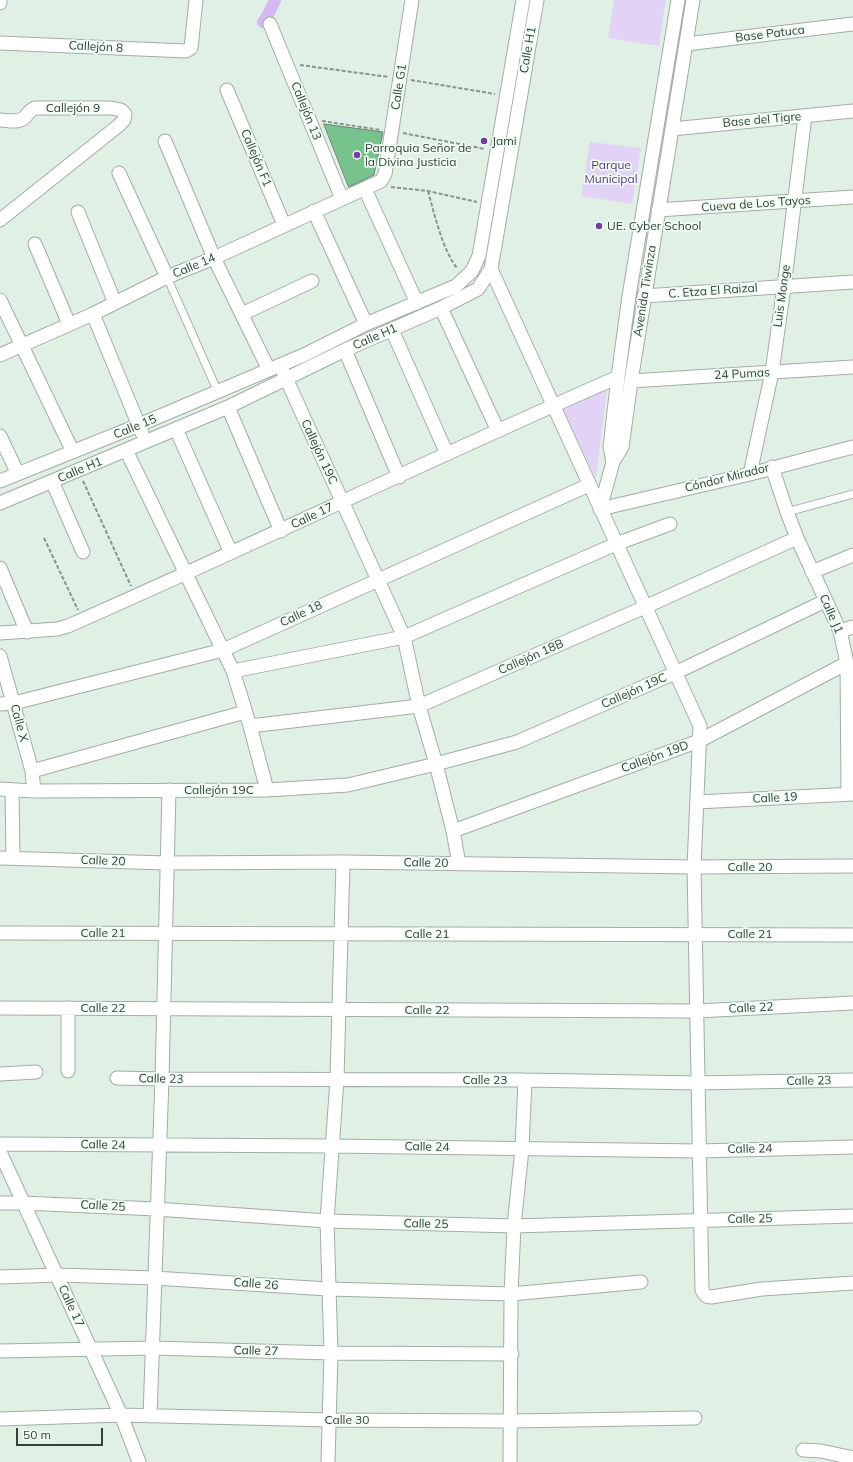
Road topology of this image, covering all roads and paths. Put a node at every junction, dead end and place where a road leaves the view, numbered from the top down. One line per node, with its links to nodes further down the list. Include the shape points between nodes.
1 (0, 0): 8 (street)
2 (196, 0): 11 (street, Callejón 8, via 191,48 186,51)
3 (412, 0): 20 (street, Calle G1)
4 (523, 0): 26 (street, Calle H1)
5 (537, 0): 34 (street, Calle H1)
6 (678, 0): 56 (street, Avenida Tiwinza)
7 (693, 0): 12 (street, Avenida Tiwinza)
8 (0, 3)
9 (270, 24): 24 (street, Callejón 13)
10 (853, 24): 12 (street, Base Patuca)
11 (0, 43)
12 (686, 44): 17 (street, Avenida Tiwinza)
13 (227, 90): 31 (street, Callejón F1)
14 (853, 111): 15 (street, Base del Tigre)
15 (804, 116): 17 (street, Base del Tigre); 25 (street, Luis Monge)
16 (0, 120): 30 (street, Callejón 9, via 24,119 30,110 35,108 111,108 121,110 125,114 124,120 118,126)
17 (672, 129): 27 (street, Avenida Tiwinza)
18 (165, 140): 33 (street, Callejón 19C)
19 (120, 173): 35 (street)
20 (383, 178): 21 (street, Calle 14); 22 (path, via 390,187)
21 (364, 189): 24 (street, Calle 14); 43 (street)
22 (428, 191): 26 (path); 36 (path, via 453,263)
23 (853, 197): 25 (street, Cueva de Los Tayos)
24 (342, 199): 28 (street, Calle 14)
25 (794, 201): 27 (street, Cueva de Los Tayos); 39 (street, Luis Monge)
26 (488, 205): 36 (street, Calle H1, via 479,256 472,271)
27 (658, 210): 40 (street, Avenida Tiwinza)
28 (314, 211): 31 (street, Calle 14); 48 (street)
29 (78, 212): 42 (street)
30 (0, 220)
31 (284, 225): 33 (street, Calle 14)
32 (35, 244): 47 (street)
33 (214, 258): 35 (street, Calle 14); 46 (street, Callejón 19C)
34 (491, 269): 44 (street, Calle H1, via 478,289); 60 (street)
35 (168, 277): 42 (street, Calle 14); 59 (lane)
36 (465, 278): 43 (street, Calle H1, via 456,286)
37 (312, 282): 46 (street)
38 (853, 282): 39 (street, C. Etza El Raizal)
39 (784, 287): 40 (street, C. Etza El Raizal); 55 (street, Luis Monge)
40 (644, 296): 58 (street, Avenida Tiwinza)
41 (0, 300): 50 (street)
42 (115, 303): 45 (street, Calle 14)
43 (417, 303): 48 (street, Calle H1)
44 (441, 308): 49 (street, Calle H1); 64 (street)
45 (93, 314): 47 (street, Calle 14); 62 (street)
46 (242, 314): 54 (street, Callejón 19C)
47 (69, 324): 50 (street, Calle 14)
48 (366, 324): 54 (street, Calle H1)
49 (392, 330): 51 (street, Calle H1); 70 (street)
50 (21, 346): 52 (street, Calle 14); 69 (street)
51 (345, 350): 57 (street, Calle H1); 76 (street)
52 (0, 355)
53 (853, 367): 55 (street, 24 Pumas)
54 (275, 368): 57 (street, Callejón 19C); 59 (street, Calle 15)
55 (772, 372): 58 (street, 24 Pumas); 75 (street, Luis Monge)
56 (618, 378): 60 (street, Calle 17); 71 (street, Avenida Tiwinza, via 610,446)
57 (286, 379): 61 (street, Calle H1); 81 (street, Callejón 19C)
58 (631, 381): 71 (street, Avenida Tiwinza, via 622,448)
59 (218, 392): 62 (street, Calle 15)
60 (553, 406): 64 (street, Calle 17); 79 (street)
61 (228, 407): 63 (street, Calle H1); 86 (street)
62 (139, 425): 66 (street); 69 (street, Calle 15)
63 (176, 429): 66 (street, Calle H1); 91 (street)
64 (498, 431): 70 (street, Calle 17)
65 (0, 436): 74 (street)
66 (146, 441): 68 (street, Calle H1)
67 (853, 447): 72 (street, Cóndor Mirador)
68 (126, 450): 73 (street, Calle H1); 95 (street)
69 (73, 452): 74 (street, Calle 15)
70 (447, 454): 76 (street, Calle 17)
71 (613, 462): 83 (street, Avenida Tiwinza)
72 (772, 467): 75 (street, Cóndor Mirador); 84 (street, Calle J1)
73 (78, 470): 78 (street, Calle H1); 97 (path)
74 (18, 474): 77 (street, Calle 15)
75 (750, 474): 83 (street, Cóndor Mirador)
76 (399, 476): 81 (street, Calle 17)
77 (0, 481)
78 (52, 481): 82 (street, Calle H1); 90 (street)
79 (589, 485): 83 (street); 96 (street, Calle 18)
80 (853, 494): 84 (lane)
81 (342, 502): 86 (street, Calle 17); 96 (street, Callejón 19C)
82 (0, 503)
83 (600, 509): 89 (street)
84 (787, 512): 88 (street, Calle J1)
85 (670, 524): 89 (street)
86 (281, 531): 91 (street, Calle 17)
87 (44, 538): 100 (path)
88 (797, 538): 94 (street, Calle J1); 99 (street, Callejón 18B)
89 (616, 544): 99 (street); 105 (street)
90 (83, 552)
91 (231, 553): 95 (street, Calle 17)
92 (853, 555): 94 (street)
93 (0, 568): 103 (street)
94 (812, 572): 98 (street, Calle J1)
95 (186, 574): 97 (street, Calle 17); 106 (street)
96 (378, 579): 105 (street, Callejón 19C); 106 (street, Calle 18)
97 (136, 596): 100 (street, Calle 17)
98 (825, 600): 102 (street, Calle J1); 110 (street, Callejón 19C)
99 (645, 607): 110 (street); 113 (street, Callejón 18B)
100 (82, 620): 103 (street, Calle 17, via 57,629)
101 (853, 627): 102 (street)
102 (840, 631): 108 (street, Calle J1)
103 (27, 632): 104 (street, Calle 17)
104 (0, 634)
105 (404, 637): 109 (street); 113 (street, Callejón 19C)
106 (223, 650): 109 (street); 111 (street, Calle 18)
107 (0, 656): 111 (street, Calle X)
108 (847, 663): 116 (street, Callejón 19D); 123 (street, Calle J1)
109 (232, 671): 114 (street)
110 (676, 673): 116 (street, via 700,726); 117 (street, Callejón 19C, via 517,742)
111 (14, 703): 112 (street, Calle 18); 118 (street, Calle X)
112 (0, 704)
113 (419, 706): 115 (street, Callejón 18B); 117 (street, Callejón 19C)
114 (246, 712): 115 (street); 118 (street)
115 (250, 726): 121 (street)
116 (699, 741): 124 (street); 125 (street, Callejón 19D)
117 (436, 764): 121 (street, Callejón 19C, via 348,785); 125 (street)
118 (32, 771): 122 (street, Calle X)
119 (6, 790): 122 (street, Callejón 19C); 126 (street)
120 (169, 790): 121 (street, Callejón 19C); 122 (street, Callejón 19C); 128 (street)
121 (267, 790)
122 (34, 791)
123 (850, 794): 124 (street, Calle 19)
124 (696, 802): 131 (street)
125 (453, 830): 129 (street)
126 (6, 857): 128 (street, Calle 20)
127 (343, 862): 128 (street, Calle 20); 129 (street, Calle 20); 134 (street)
128 (167, 863): 133 (street)
129 (459, 864): 131 (street, Calle 20)
130 (853, 866): 131 (street, Calle 20)
131 (694, 867): 135 (street)
132 (0, 933): 133 (street, Calle 21)
133 (165, 934): 134 (street, Calle 21); 140 (street)
134 (341, 934): 135 (street, Calle 21); 141 (street)
135 (695, 934): 136 (street, Calle 21); 142 (street)
136 (853, 934)
137 (853, 1002): 142 (street, Calle 22)
138 (0, 1008): 139 (street, Calle 22)
139 (68, 1008): 140 (street, Calle 22); 143 (street)
140 (162, 1009): 141 (street, Calle 22); 147 (street)
141 (339, 1010): 142 (street, Calle 22); 148 (street)
142 (696, 1011): 151 (street)
143 (68, 1071)
144 (36, 1072): 145 (street)
145 (0, 1074)
146 (117, 1078): 147 (street, Calle 23)
147 (162, 1079): 148 (street, Calle 23); 153 (street)
148 (337, 1079): 149 (street, Calle 23); 154 (street)
149 (524, 1080): 151 (street, Calle 23); 156 (street)
150 (853, 1080): 151 (street, Calle 23)
151 (698, 1083): 157 (street)
152 (0, 1144): 153 (street, Calle 24)
153 (158, 1146): 154 (street, Calle 24); 161 (street)
154 (333, 1146): 156 (street, Calle 24); 164 (street)
155 (853, 1147): 157 (street, Calle 24)
156 (522, 1149): 157 (street, Calle 24); 165 (street)
157 (699, 1151): 163 (street)
158 (0, 1152): 159 (street, Calle 17)
159 (23, 1203): 160 (street, Calle 25); 161 (street, Calle 25); 166 (street, Calle 17)
160 (0, 1204)
161 (156, 1209): 164 (street, Calle 25); 168 (street)
162 (853, 1216): 163 (street, Calle 25)
163 (700, 1220): 165 (street, Calle 25); 170 (street, via 702,1290 707,1297 762,1289)
164 (327, 1221): 165 (street, Calle 25); 171 (street)
165 (514, 1226): 172 (street)
166 (57, 1275): 167 (street, Calle 26); 168 (street, Calle 26); 174 (street, Calle 17)
167 (0, 1277)
168 (154, 1278): 171 (street, Calle 26); 173 (street)
169 (641, 1282): 172 (street, Calle 26)
170 (853, 1283)
171 (328, 1289): 172 (street, Calle 26); 176 (street)
172 (511, 1294): 177 (street)
173 (152, 1348): 174 (street, Calle 27); 176 (street, Calle 27); 179 (street)
174 (91, 1349): 175 (street, Calle 27); 178 (street, Calle 17)
175 (0, 1351)
176 (331, 1353): 177 (street, Calle 27); 182 (street)
177 (512, 1354): 183 (street)
178 (121, 1415): 179 (street, Calle 30); 181 (street, Calle 30); 186 (street, Calle 17)
179 (150, 1416): 182 (street, Calle 30)
180 (695, 1418): 183 (street, Calle 30)
181 (0, 1419)
182 (329, 1420): 183 (street, Calle 30); 187 (street)
183 (512, 1420): 188 (street)
184 (803, 1450): 185 (street)
185 (853, 1458)
186 (139, 1462)
187 (328, 1462)
188 (510, 1462)

